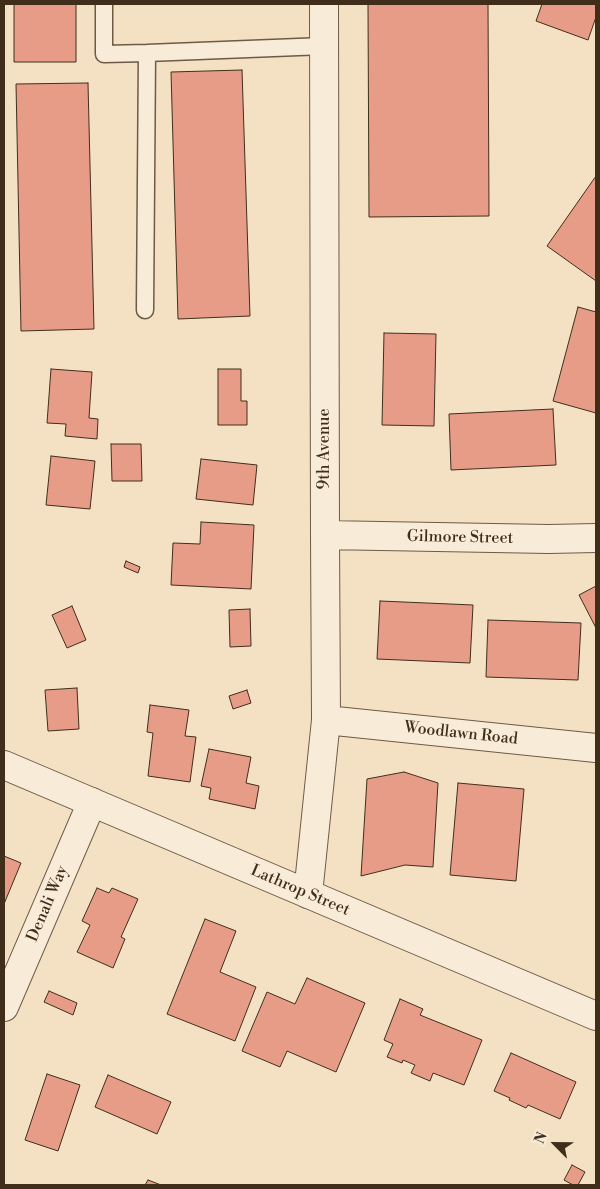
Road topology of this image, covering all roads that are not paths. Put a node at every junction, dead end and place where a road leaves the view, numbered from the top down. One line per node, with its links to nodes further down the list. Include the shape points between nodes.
1 (104, 4): 4 (lane, via 104,54)
2 (324, 4): 3 (street, 9th Avenue)
3 (324, 46): 4 (lane); 6 (street, 9th Avenue)
4 (147, 53): 5 (lane)
5 (146, 310)
6 (325, 535): 7 (street, Gilmore Street); 8 (street, 9th Avenue)
7 (596, 538)
8 (326, 720): 9 (street, Woodlawn Road); 12 (street, 9th Avenue)
9 (596, 748)
10 (4, 765): 11 (street, Lathrop Street)
11 (92, 802): 12 (street, Lathrop Street); 13 (street, Denali Way)
12 (308, 894): 14 (street, Lathrop Street)
13 (4, 1007)
14 (596, 1016)

